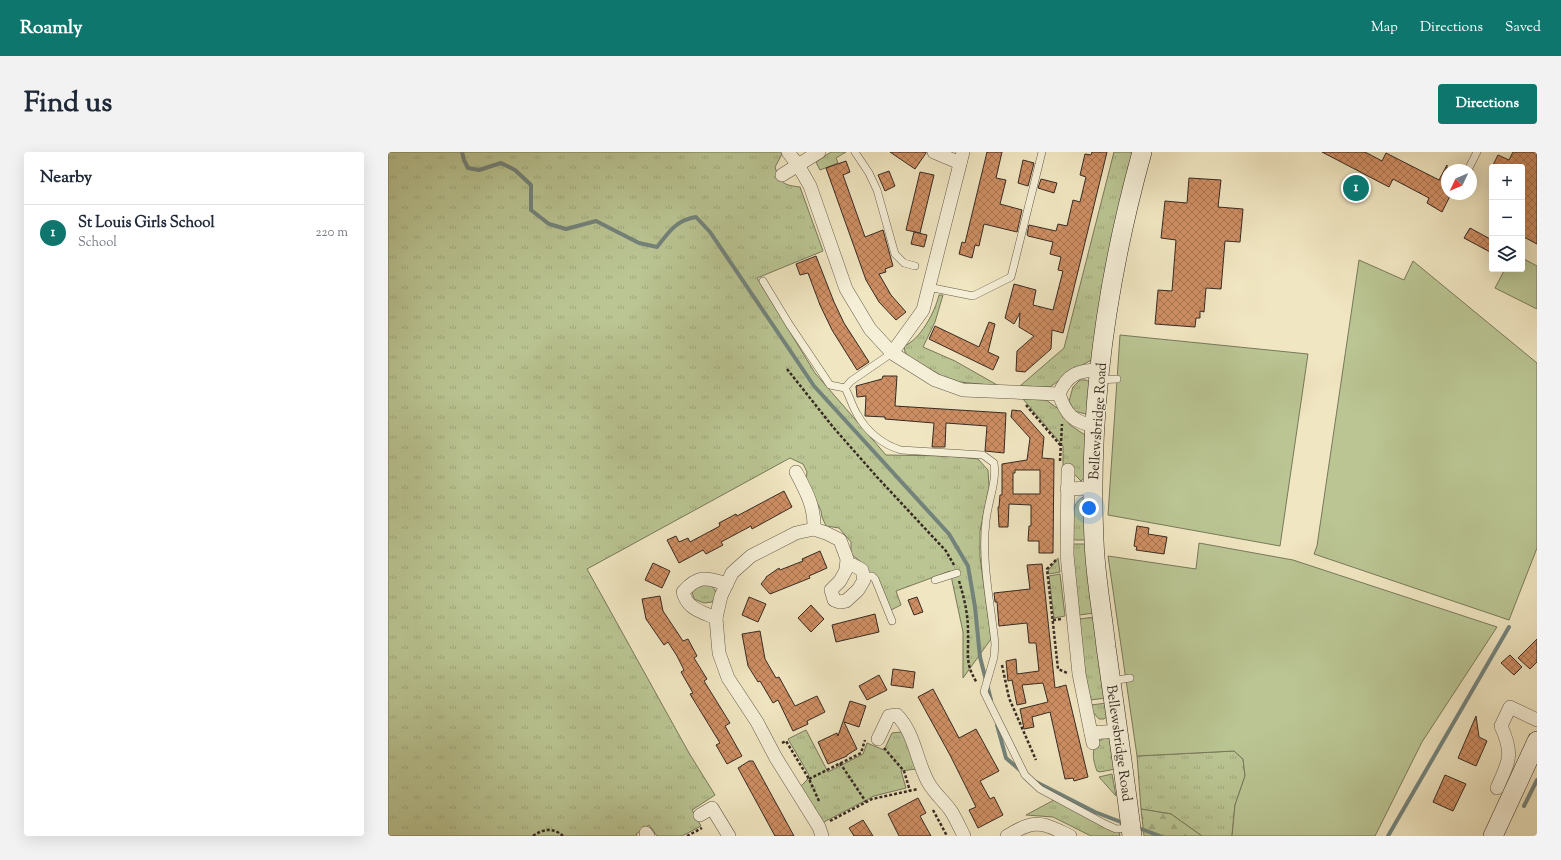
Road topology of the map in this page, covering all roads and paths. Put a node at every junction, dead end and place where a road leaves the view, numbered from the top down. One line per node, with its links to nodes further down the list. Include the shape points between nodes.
1 (788, 152): 10 (street)
2 (819, 152): 10 (street)
3 (855, 152): 12 (lane, via 877,190 895,254 904,263)
4 (934, 152): 8 (street)
5 (1042, 152): 14 (lane, via 1011,277 973,296)
6 (1142, 152): 17 (street, Bellewsbridge Road, via 1107,308)
7 (1477, 152): 9 (lane)
8 (961, 158): 14 (street)
9 (1471, 164)
10 (798, 165): 11 (street); 15 (street, via 810,186 846,288 870,329)
11 (782, 175)
12 (914, 266)
13 (763, 281): 19 (lane, via 830,385)
14 (928, 287): 15 (street, via 923,310)
15 (892, 353): 19 (lane); 20 (street, via 934,380 963,390)
16 (787, 369): 32 (path, via 833,427 946,551)
17 (1099, 375): 18 (lane); 21 (street, via 1085,370 1074,374 1063,384); 23 (street, Bellewsbridge Road)
18 (1117, 379)
19 (844, 388): 38 (lane, via 857,415 872,434 889,446 901,450 982,455 994,463 986,521 985,555 996,644)
20 (1014, 392): 21 (street); 24 (path)
21 (1059, 394): 22 (street)
22 (1064, 409): 23 (street, via 1074,419); 24 (path)
23 (1095, 426): 28 (street, Bellewsbridge Road)
24 (1061, 446): 25 (path, via 1060,468)
25 (1068, 470): 27 (street)
26 (796, 472): 29 (street, via 810,499 815,520)
27 (1067, 488): 28 (street); 30 (street)
28 (1092, 488): 41 (street, Bellewsbridge Road, via 1094,542)
29 (814, 529): 31 (street, via 840,540); 35 (street, via 796,533 750,556 732,574)
30 (1067, 555): 39 (street); 39 (path, via 1059,556 1047,569 1058,669 1072,676)
31 (847, 565): 33 (street, via 862,570); 33 (street, via 840,581 831,590 834,600 846,601 858,590 864,580)
32 (957, 573): 34 (lane); 42 (path, via 965,601 967,659 970,672)
33 (863, 576): 37 (lane, via 872,576 875,579)
34 (935, 580)
35 (727, 584): 36 (street, via 721,596); 36 (street, via 710,578 699,579 683,592 685,601 697,610)
36 (716, 618): 55 (street, via 719,653 728,678 757,722)
37 (892, 621)
38 (994, 657): 42 (lane); 47 (path, via 1001,662 1009,698)
39 (1079, 675): 44 (street, via 1092,738)
40 (1130, 678): 41 (lane)
41 (1111, 680): 44 (street, Bellewsbridge Road)
42 (984, 692): 57 (lane, via 1025,775 1033,783 1105,824)
43 (1537, 720): 51 (street, via 1510,707 1501,726 1509,748 1509,762)
44 (1118, 731): 57 (street, Bellewsbridge Road)
45 (876, 742): 48 (path, via 865,740 861,753); 50 (street, via 889,716 897,715 908,730); 52 (path, via 904,771)
46 (1537, 742): 64 (street)
47 (1036, 760)
48 (840, 763): 49 (path); 53 (path)
49 (809, 779)
50 (929, 783): 52 (path); 61 (street, via 951,811)
51 (1497, 788)
52 (910, 791): 53 (path)
53 (866, 802): 55 (path)
54 (700, 815): 60 (street, via 712,808)
55 (820, 831)
56 (1050, 832): 62 (street, via 1049,826 1028,825); 63 (street)
57 (1132, 832)
58 (533, 836): 59 (path, via 540,831 552,830)
59 (563, 836)
60 (729, 836)
61 (964, 836)
62 (1007, 836)
63 (1070, 836)
64 (1493, 836)

